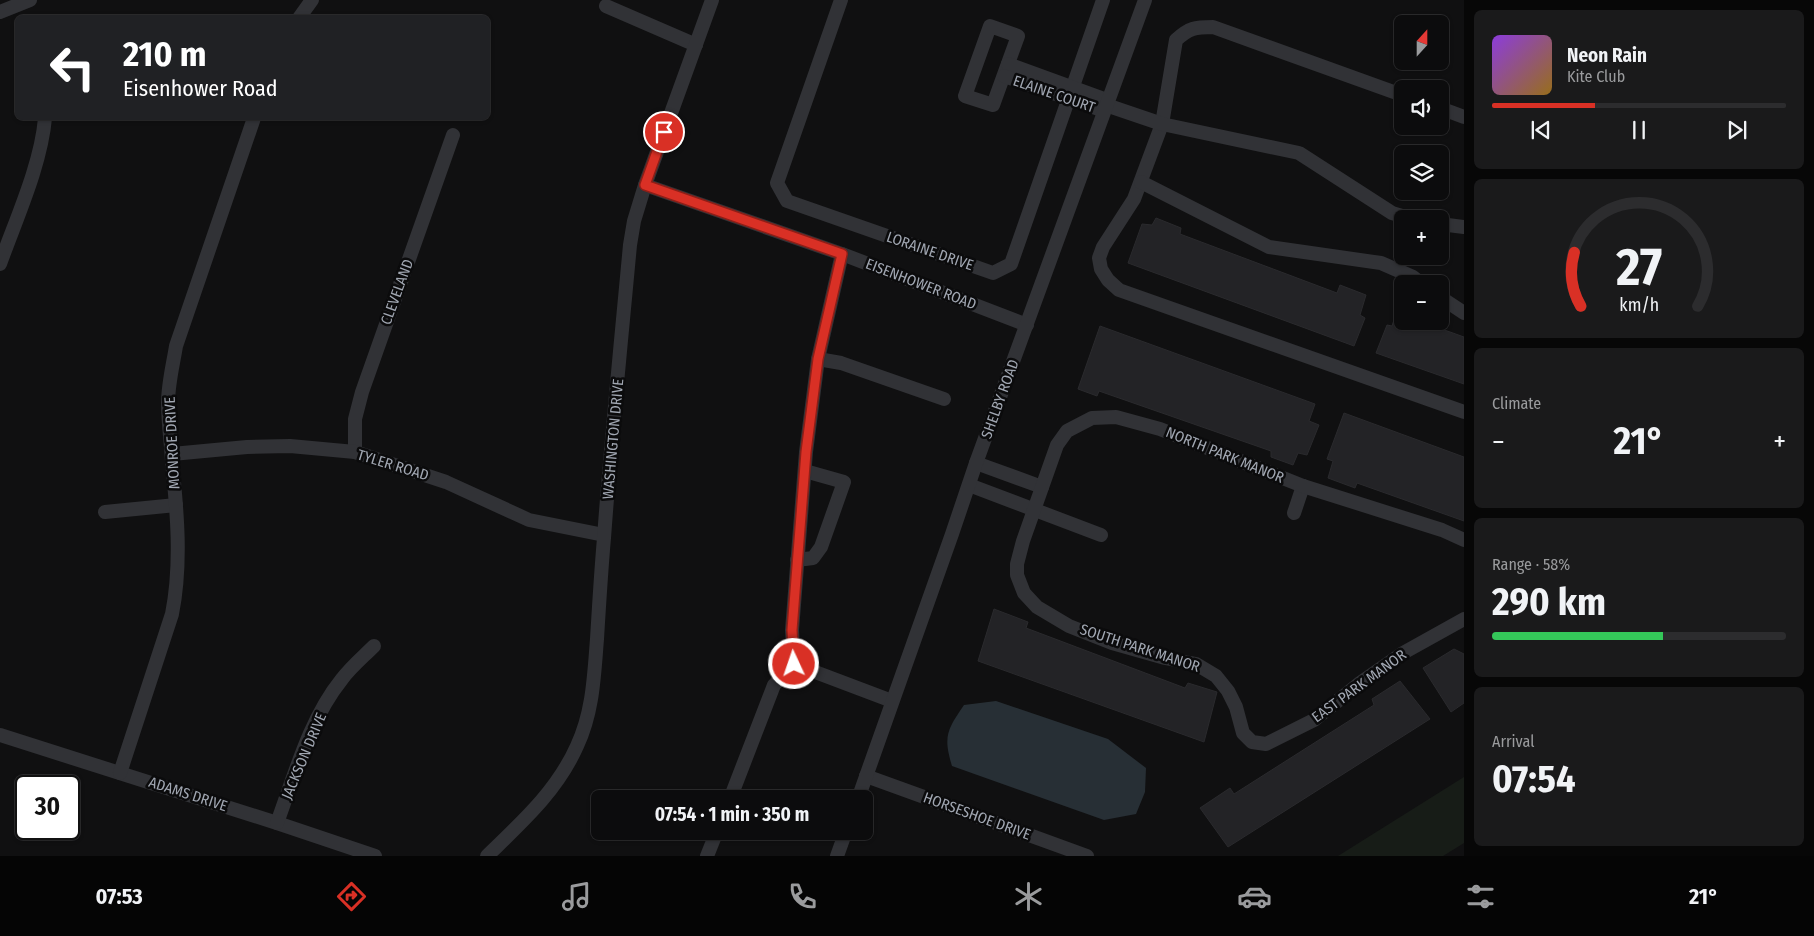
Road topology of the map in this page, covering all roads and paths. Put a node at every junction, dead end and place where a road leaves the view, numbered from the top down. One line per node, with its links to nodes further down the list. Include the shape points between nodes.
1 (312, 0): 9 (street)
2 (712, 0): 10 (street, WASHINGTON DRIVE)
3 (841, 0): 13 (street, LORAINE DRIVE, via 777,183 787,201 994,274 1011,264)
4 (1103, 0): 13 (street, LORAINE DRIVE)
5 (1145, 0): 14 (street, SHELBY ROAD)
6 (606, 6): 10 (street)
7 (25, 7): 8 (street)
8 (0, 12)
9 (301, 15)
10 (696, 45): 22 (street, WASHINGTON DRIVE)
11 (1006, 70): 11 (street, ELAINE COURT, via 1018,36 990,26 964,96 994,105); 13 (street, ELAINE COURT)
12 (1394, 92): 19 (street, via 1213,27 1198,27 1176,40)
13 (1071, 93): 14 (street, ELAINE COURT)
14 (1106, 106): 19 (street, ELAINE COURT); 31 (street, SHELBY ROAD)
15 (1449, 111): 16 (street)
16 (1464, 117)
17 (45, 120): 27 (street, via 31,175)
18 (253, 120): 36 (street, MONROE DRIVE, via 176,346 168,404)
19 (1162, 124): 21 (street); 23 (street, ELAINE COURT, via 1298,153)
20 (453, 135): 35 (street, CLEVELAND, via 362,392 356,419)
21 (1141, 182): 28 (street, via 1269,247 1381,263); 34 (street, via 1099,258 1101,269 1119,290)
22 (645, 185): 26 (street, EISENHOWER ROAD); 46 (street, WASHINGTON DRIVE, via 630,245)
23 (1394, 214)
24 (1449, 225): 25 (street)
25 (1464, 227)
26 (842, 254): 31 (street, EISENHOWER ROAD); 32 (street)
27 (0, 264)
28 (1408, 275)
29 (1449, 303): 30 (street)
30 (1464, 313)
31 (1027, 325): 37 (street, SHELBY ROAD)
32 (818, 359): 33 (street); 38 (street)
33 (944, 399)
34 (1464, 412)
35 (356, 452): 36 (street, TYLER ROAD, via 290,446); 46 (street, TYLER ROAD, via 446,482 529,520)
36 (172, 454): 42 (street, MONROE DRIVE)
37 (976, 464): 39 (street, SHELBY ROAD); 41 (street)
38 (805, 471): 49 (street); 49 (street, via 844,482 821,547 813,558)
39 (969, 486): 43 (street); 53 (street, SHELBY ROAD)
40 (1303, 486): 41 (street, NORTH PARK MANOR, via 1160,429 1116,417 1092,418 1067,431 1057,445); 45 (street); 48 (street, NORTH PARK MANOR)
41 (1042, 487): 43 (street, NORTH PARK MANOR)
42 (176, 505): 44 (street); 56 (street, MONROE DRIVE, via 176,584 172,614)
43 (1034, 509): 47 (street); 55 (street, SOUTH PARK MANOR, via 1017,564 1020,584 1030,600 1069,626 1112,643 1196,664 1216,676 1236,707 1242,733)
44 (105, 512)
45 (1294, 513)
46 (604, 535): 64 (street, WASHINGTON DRIVE, via 594,682 583,731 568,766 543,801)
47 (1101, 535)
48 (1464, 540)
49 (797, 560): 52 (street, via 792,630)
50 (1464, 619): 55 (street, EAST PARK MANOR, via 1403,653 1314,720 1266,744)
51 (374, 646): 60 (street, JACKSON DRIVE, via 342,680 327,702 308,741)
52 (794, 664): 53 (street); 58 (street, via 774,685)
53 (892, 701): 57 (street, SHELBY ROAD)
54 (0, 735): 56 (street, ADAMS DRIVE)
55 (1252, 742)
56 (120, 773): 60 (street, ADAMS DRIVE)
57 (866, 776): 59 (street, SHELBY ROAD); 67 (street, HORSESHOE DRIVE)
58 (733, 790)
59 (861, 790)
60 (277, 823): 63 (street, ADAMS DRIVE)
61 (713, 840): 65 (street)
62 (843, 840): 66 (street)
63 (375, 856)
64 (487, 856)
65 (707, 856)
66 (838, 856)
67 (1087, 856)

